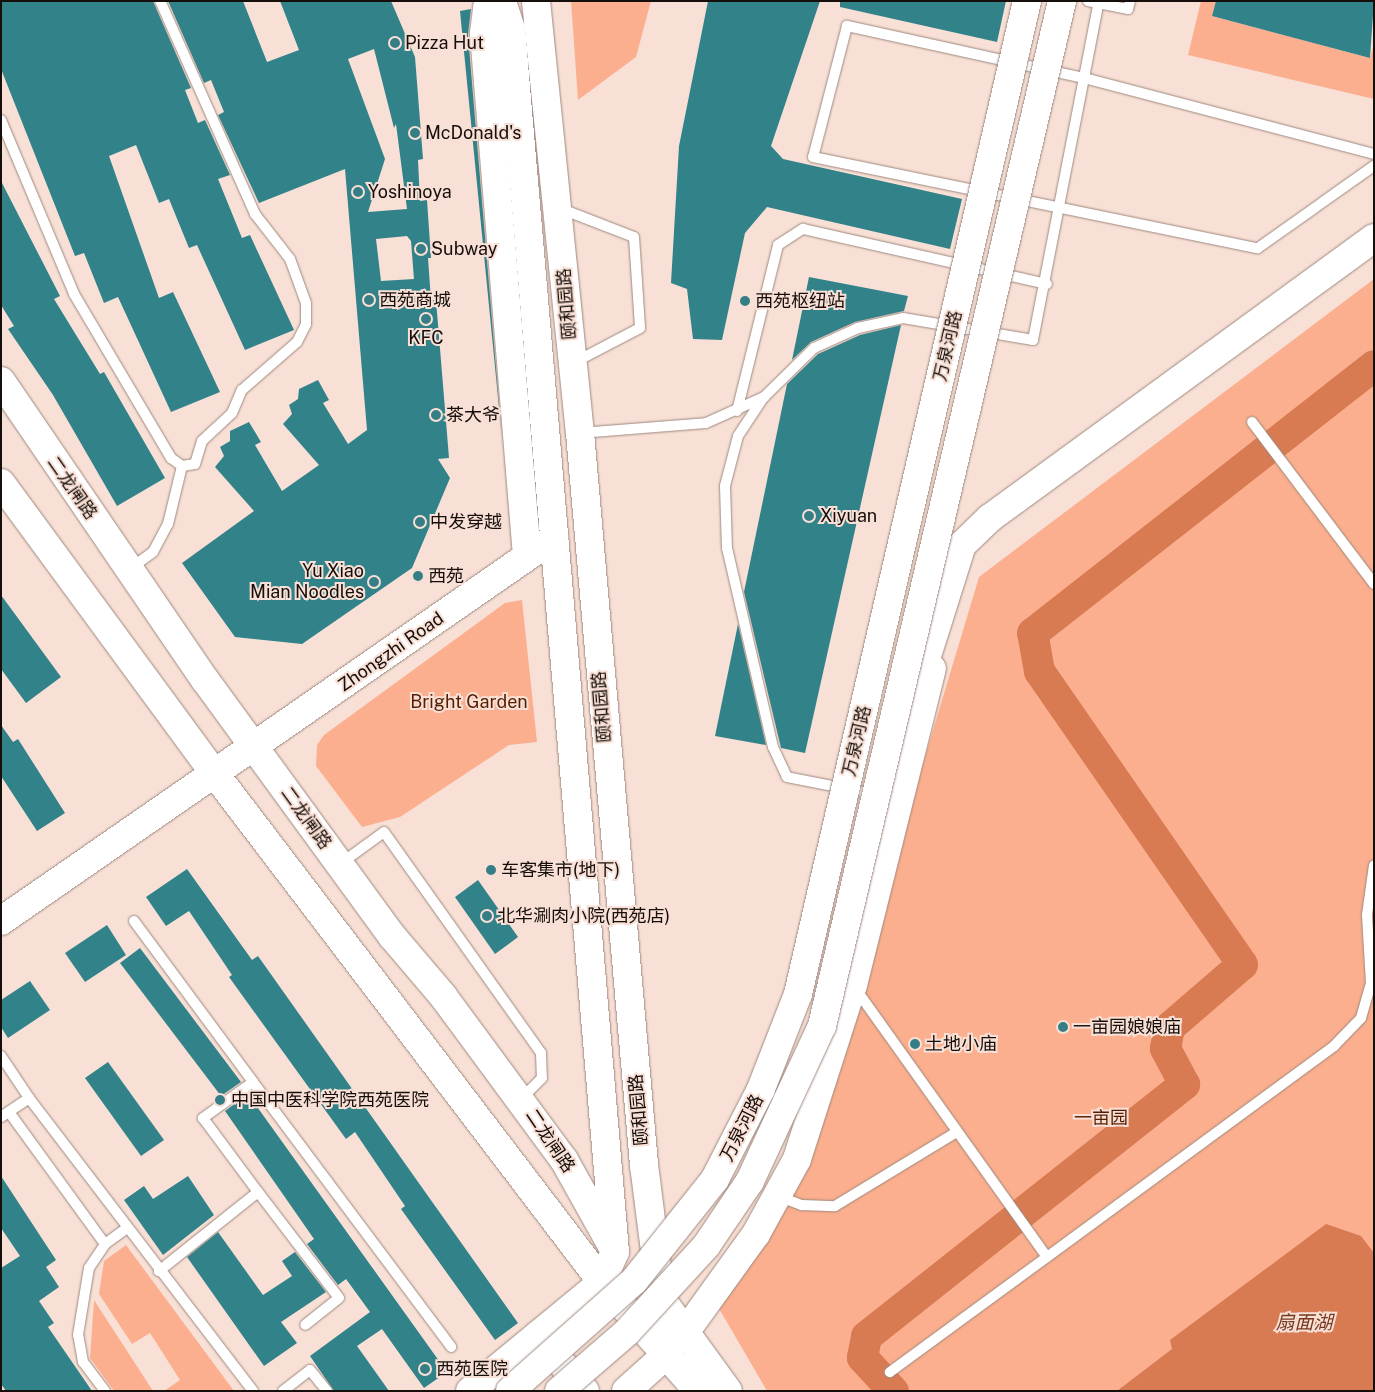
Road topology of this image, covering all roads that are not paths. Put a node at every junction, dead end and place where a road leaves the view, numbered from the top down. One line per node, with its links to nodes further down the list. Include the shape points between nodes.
1 (160, 1): 24 (lane, via 255,214 290,258 306,303 306,324 297,342 242,390 232,413 202,440 195,464)
2 (488, 1): 27 (main road, via 484,34)
3 (502, 1): 26 (main road, 颐和园路, via 511,29)
4 (536, 1): 14 (main road, 颐和园路)
5 (1027, 1): 68 (main road, 万泉河路, bridge, via 798,994 761,1089 715,1179 634,1281)
6 (1062, 1): 31 (main road, 万泉河路, bridge)
7 (1088, 1): 9 (lane)
8 (1130, 1): 9 (lane, via 1128,9)
9 (1099, 2): 10 (lane)
10 (1084, 78): 12 (lane); 15 (lane); 15 (lane, via 847,26 813,157)
11 (1, 120): 24 (lane, via 74,294 171,458)
12 (1374, 154)
13 (1374, 166): 15 (lane, via 1258,248)
14 (558, 208): 18 (main road, 颐和园路); 18 (lane, via 634,238 640,328)
15 (1057, 209): 17 (lane)
16 (1374, 238): 31 (main road, via 990,518 962,545 926,659)
17 (1047, 284): 20 (lane, via 1033,340 903,318 858,328 814,348); 21 (lane, via 803,229 778,245)
18 (572, 364): 23 (main road, 颐和园路)
19 (1, 381): 28 (main road, 二龙闸路)
20 (764, 397): 21 (lane); 34 (lane, via 738,436 725,486 727,548 773,748 788,777)
21 (737, 411): 23 (lane, via 706,423)
22 (1252, 422): 29 (lane)
23 (580, 433): 54 (main road, 颐和园路)
24 (182, 466): 28 (lane, via 168,524 153,552)
25 (1, 483): 33 (main road)
26 (554, 538): 27 (main road, Zhongzhi Road); 50 (main road, 颐和园路)
27 (527, 556): 32 (main road, Zhongzhi Road)
28 (128, 570): 32 (main road, 二龙闸路)
29 (1374, 584)
30 (932, 669): 34 (main road)
31 (905, 684): 62 (main road, 万泉河路, bridge, via 822,1026 750,1181 706,1246)
32 (254, 747): 33 (main road, Zhongzhi Road); 35 (main road, 二龙闸路)
33 (215, 774): 37 (main road); 53 (main road)
34 (900, 797): 39 (main road)
35 (339, 864): 43 (main road, 二龙闸路); 43 (lane, via 384,832 541,1053 542,1078)
36 (1374, 865): 51 (lane, via 1367,915 1371,984 1361,1018 1334,1046)
37 (1, 921)
38 (134, 921): 41 (lane)
39 (853, 985): 45 (lane); 47 (main road, via 797,1159)
40 (1, 1056): 42 (lane)
41 (253, 1082): 46 (lane, via 203,1118); 59 (lane)
42 (29, 1098): 44 (lane); 48 (lane)
43 (521, 1100): 50 (main road, 二龙闸路, via 564,1160)
44 (5, 1115): 49 (lane)
45 (955, 1133): 47 (lane, via 835,1206 802,1205); 51 (lane)
46 (258, 1192): 52 (lane); 56 (lane, via 339,1298)
47 (777, 1196): 57 (main road, via 756,1234)
48 (127, 1228): 49 (lane); 52 (lane)
49 (105, 1244): 63 (lane, via 89,1268 78,1335 84,1362)
50 (615, 1252): 53 (main road); 54 (main road, 二龙闸路)
51 (1047, 1257): 61 (lane)
52 (159, 1271): 64 (lane)
53 (602, 1282): 55 (main road); 58 (main road)
54 (659, 1296): 55 (main road); 57 (main road); 60 (main road, 颐和园路)
55 (637, 1317): 60 (main road); 62 (main road)
56 (305, 1325)
57 (686, 1331): 71 (main road)
58 (538, 1335): 62 (main road); 67 (main road)
59 (451, 1346)
60 (668, 1353): 69 (main road); 70 (main road)
61 (890, 1372)
62 (573, 1386)
63 (105, 1391)
64 (253, 1391)
65 (283, 1391): 66 (lane, via 310,1370)
66 (326, 1391)
67 (470, 1391)
68 (510, 1391)
69 (626, 1391)
70 (698, 1391)
71 (728, 1391)

